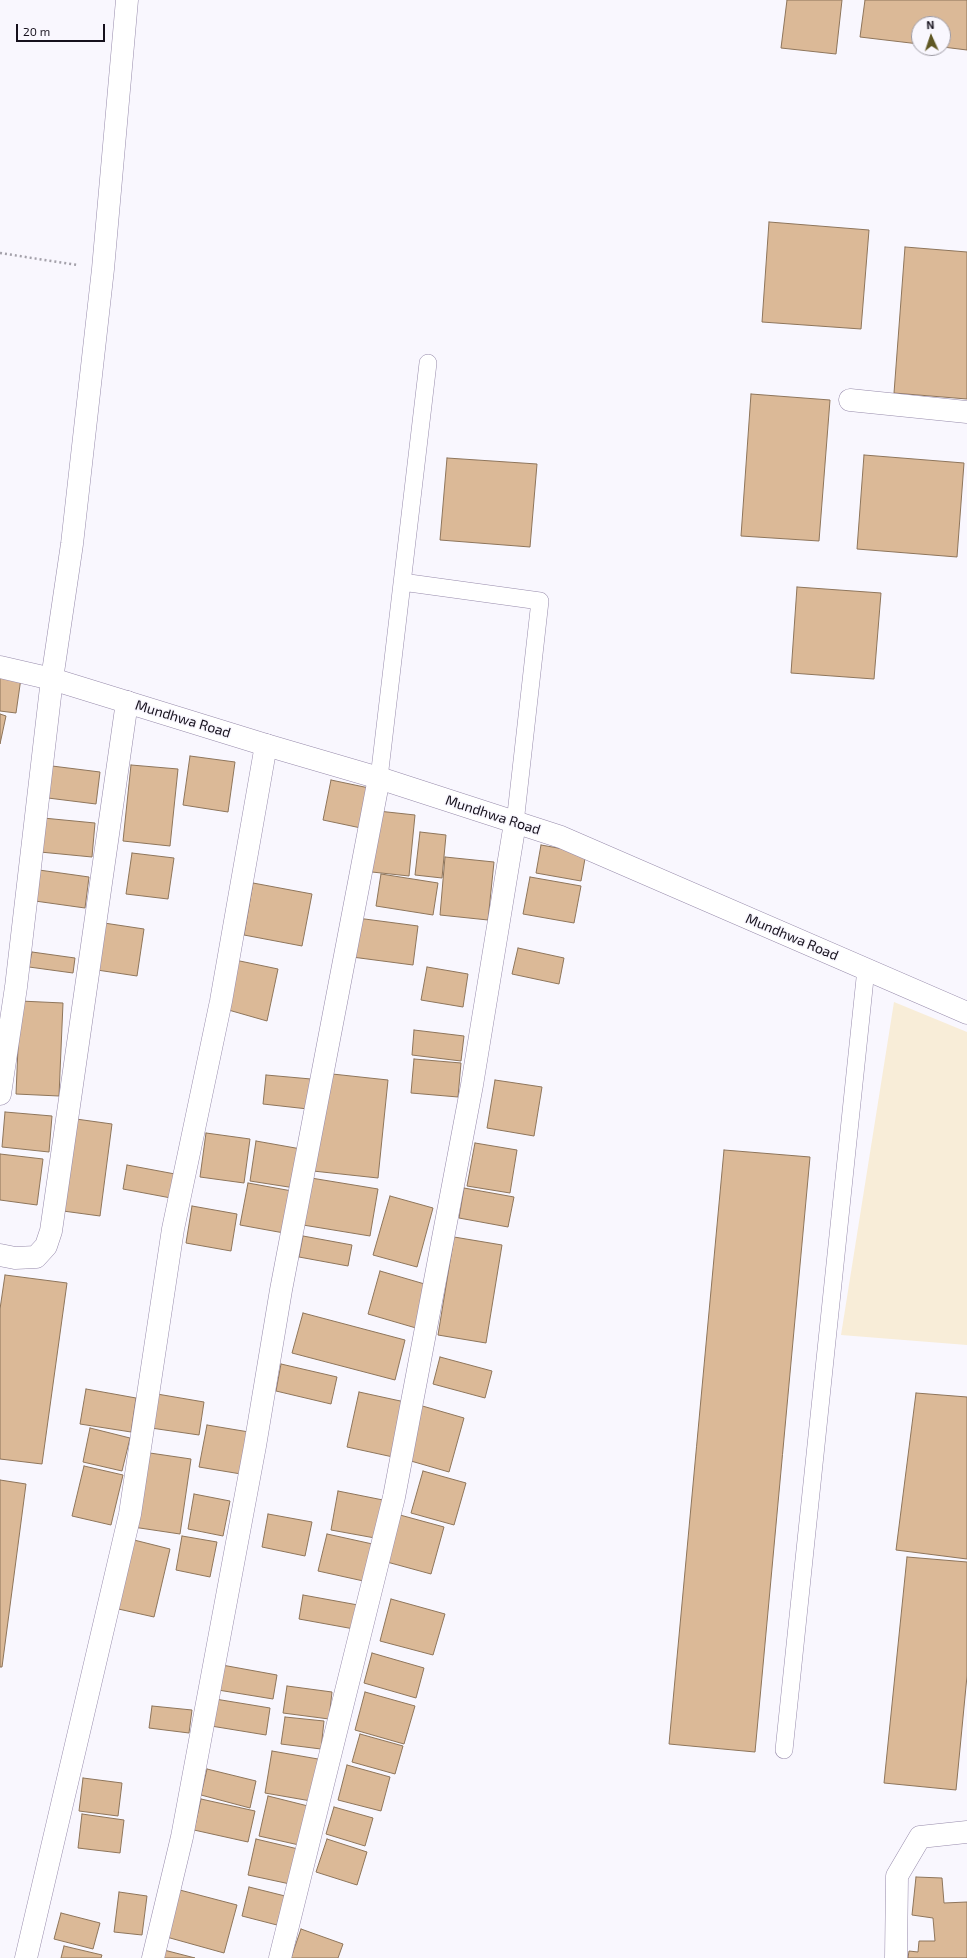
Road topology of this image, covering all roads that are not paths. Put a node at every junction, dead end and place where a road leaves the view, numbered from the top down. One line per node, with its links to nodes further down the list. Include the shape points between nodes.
1 (127, 0): 7 (street, via 103,269 72,544)
2 (428, 363): 5 (lane)
3 (850, 400): 4 (street)
4 (967, 412)
5 (402, 582): 10 (lane); 11 (lane, via 540,602)
6 (0, 667): 7 (street, Mundhwa Road)
7 (52, 679): 8 (street, Mundhwa Road); 13 (street)
8 (127, 702): 9 (street, Mundhwa Road); 17 (street, via 51,1231 46,1246 36,1257 15,1258)
9 (266, 745): 10 (street, Mundhwa Road); 20 (street, via 221,1001 173,1229 130,1514)
10 (379, 778): 11 (street, Mundhwa Road); 21 (street, via 282,1283 255,1446 182,1837)
11 (515, 823): 12 (street, Mundhwa Road, via 561,837); 22 (street, via 472,1085 394,1497)
12 (866, 969): 14 (street, Mundhwa Road); 18 (lane)
13 (8, 985): 15 (street)
14 (967, 1010)
15 (4, 1042): 16 (street)
16 (0, 1094)
17 (0, 1255)
18 (784, 1750)
19 (967, 1832): 23 (street, via 920,1837 897,1876)
20 (26, 1958)
21 (153, 1958)
22 (280, 1958)
23 (896, 1958)

